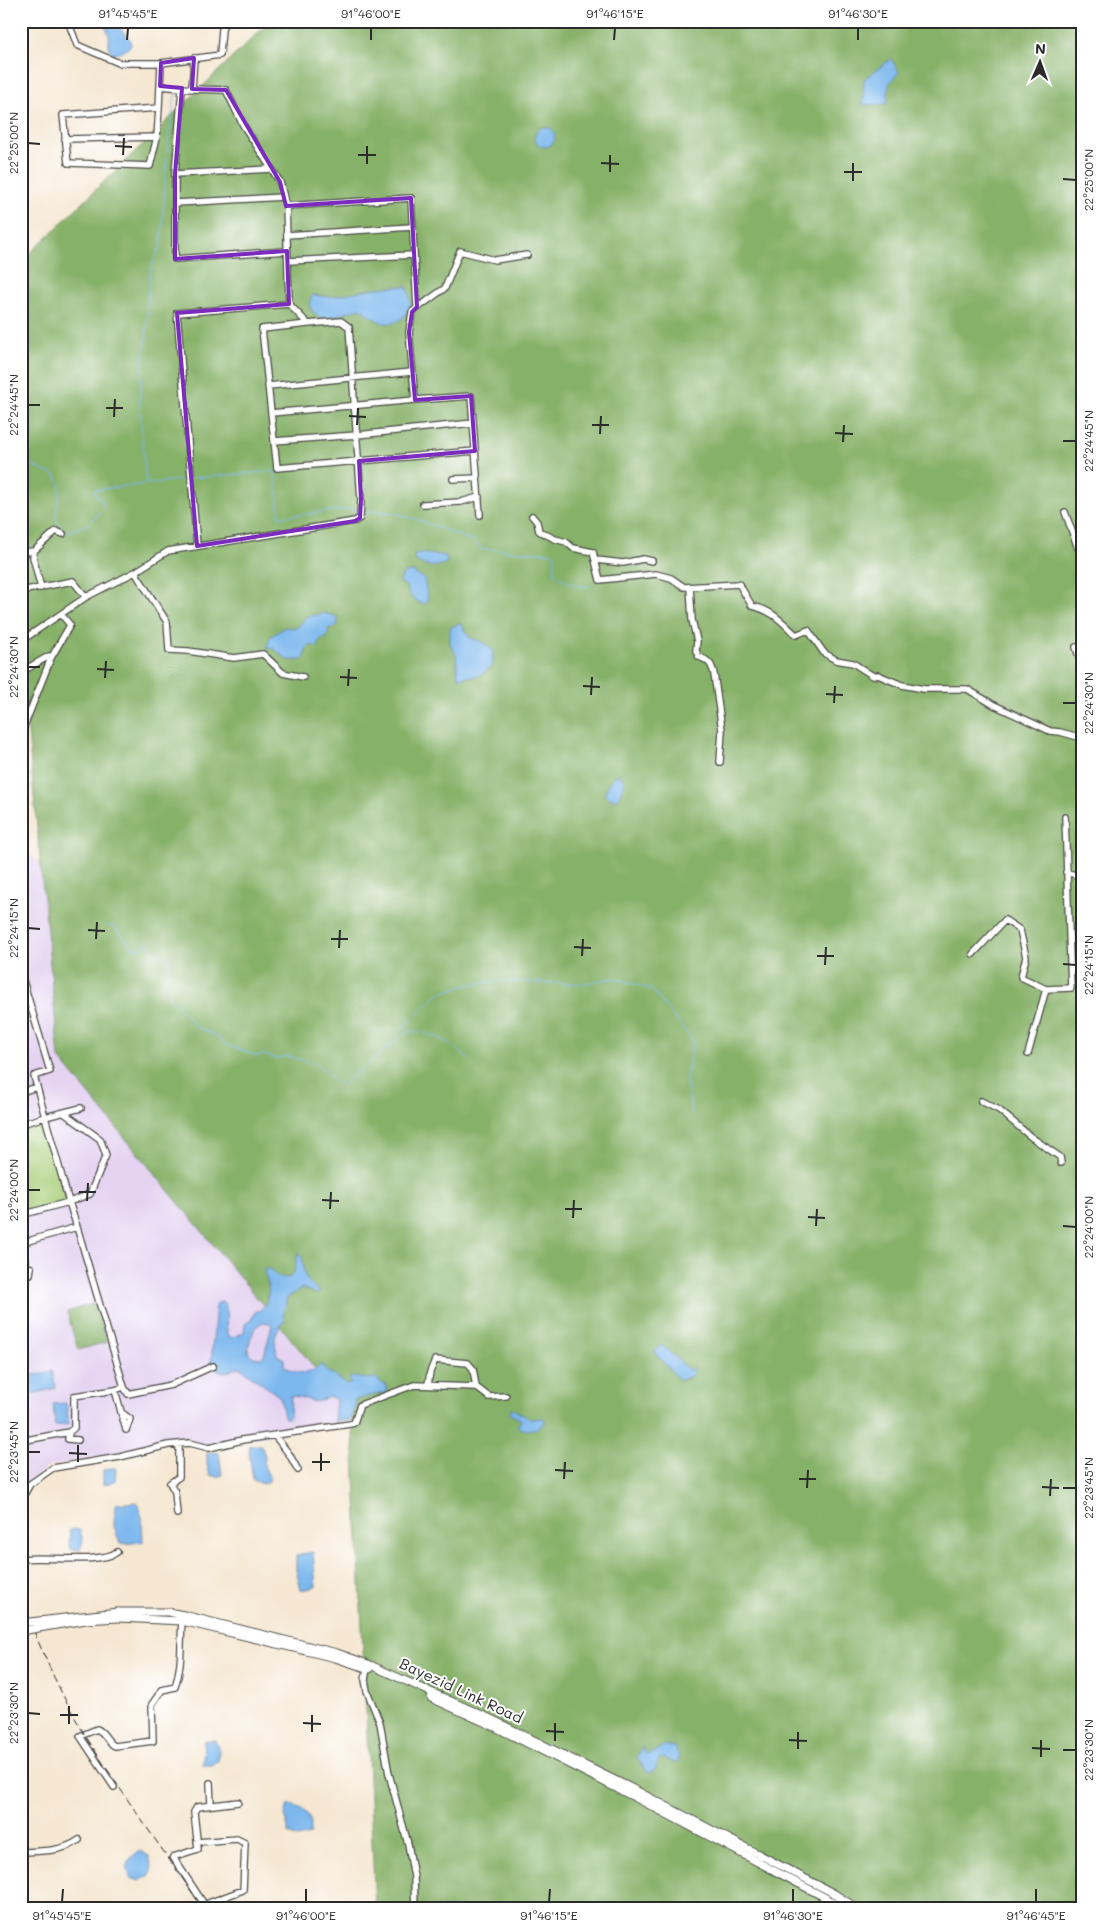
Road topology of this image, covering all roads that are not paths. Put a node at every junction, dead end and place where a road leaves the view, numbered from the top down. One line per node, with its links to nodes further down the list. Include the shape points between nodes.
1 (68, 21): 4 (street, via 77,45 119,63)
2 (225, 21): 3 (street, via 220,55)
3 (194, 58): 4 (street); 7 (street)
4 (161, 63): 5 (street)
5 (160, 86): 6 (street); 8 (street)
6 (182, 88): 7 (street); 12 (street)
7 (192, 89): 11 (street, via 226,90 243,125)
8 (159, 108): 9 (street); 10 (street, via 63,115)
9 (157, 137): 10 (street); 10 (street, via 150,166 68,164)
10 (65, 139)
11 (271, 169): 12 (street); 13 (street, via 280,182)
12 (175, 174): 14 (street)
13 (283, 197): 14 (street); 15 (street)
14 (176, 203): 18 (street, via 175,259)
15 (286, 206): 16 (street, via 411,198); 17 (street)
16 (412, 227): 17 (street); 19 (street)
17 (287, 234): 18 (street)
18 (287, 251): 21 (street)
19 (414, 255): 21 (street); 23 (street)
20 (527, 255): 23 (street, via 495,260 460,251 445,288)
21 (288, 261): 22 (street)
22 (289, 304): 24 (street); 44 (street, via 177,313)
23 (417, 307): 25 (street, via 412,312 409,332)
24 (308, 324): 26 (street, via 342,321 349,326); 27 (street, via 262,329)
25 (412, 372): 26 (street); 28 (street)
26 (352, 378): 27 (street); 29 (street)
27 (268, 386): 30 (street)
28 (415, 400): 29 (street); 31 (street, via 471,396)
29 (354, 406): 30 (street); 32 (street)
30 (270, 413): 33 (street)
31 (473, 423): 32 (street); 34 (street)
32 (357, 435): 33 (street); 35 (street)
33 (274, 441): 35 (street, via 276,468)
34 (475, 451): 35 (street); 36 (street)
35 (359, 461): 44 (street, via 362,500 360,518 355,521)
36 (477, 478): 37 (street); 38 (street)
37 (453, 480)
38 (479, 497): 39 (street, via 461,502); 41 (street)
39 (423, 504)
40 (1065, 512): 45 (street, via 1078,548)
41 (480, 515)
42 (532, 516): 48 (street, via 539,530 572,548 594,552)
43 (63, 534): 46 (street, via 56,531)
44 (197, 546): 50 (street, via 168,551)
45 (1082, 549)
46 (34, 551): 47 (street); 52 (street)
47 (21, 552)
48 (596, 560): 49 (street, via 623,563 643,559); 51 (street, via 600,580 656,574)
49 (652, 561)
50 (136, 572): 54 (street); 61 (street, via 167,622 169,650 234,658 263,654 283,673)
51 (690, 587): 63 (street, via 739,584 752,606 774,614 796,635 808,630 824,653 836,660 902,685 924,689 967,689 1050,731); 64 (street, via 696,651 712,666 714,674 722,730)
52 (41, 588): 53 (street); 54 (street, via 73,581)
53 (21, 591)
54 (86, 597): 55 (street)
55 (61, 614): 56 (street); 58 (street, via 70,625)
56 (21, 641)
57 (1076, 647): 59 (street)
58 (52, 658): 60 (street, via 49,656); 62 (street)
59 (1082, 667)
60 (21, 672)
61 (303, 677)
62 (21, 734)
63 (1082, 738)
64 (720, 762)
65 (1065, 817): 66 (street)
66 (1066, 872): 67 (street); 70 (street)
67 (1082, 877)
68 (973, 954): 72 (street, via 1005,920 1020,930 1026,958 1021,977)
69 (1082, 967): 70 (street)
70 (1071, 968): 72 (street, via 1070,988)
71 (21, 974): 74 (street, via 50,1071 34,1076)
72 (1046, 989): 73 (street)
73 (1028, 1054)
74 (37, 1088): 75 (street); 79 (street)
75 (21, 1092)
76 (981, 1101): 81 (street, via 999,1110 1060,1157)
77 (81, 1108): 78 (street)
78 (64, 1113): 79 (street); 82 (street, via 100,1139 106,1155 90,1194)
79 (45, 1117): 80 (street); 82 (street)
80 (21, 1124)
81 (1061, 1163)
82 (68, 1202): 83 (street); 84 (street)
83 (21, 1215)
84 (77, 1228): 85 (street); 90 (street)
85 (21, 1243)
86 (21, 1248): 87 (street)
87 (27, 1267)
88 (214, 1366): 90 (street, via 171,1385 128,1394)
89 (428, 1385): 91 (street); 91 (street, via 435,1360 443,1360 468,1362 474,1369); 95 (street, via 414,1385 360,1405 354,1423)
90 (124, 1387): 92 (street)
91 (476, 1387): 93 (street, via 489,1396)
92 (115, 1390): 94 (street); 96 (street, via 74,1396 74,1428)
93 (506, 1396)
94 (122, 1413)
95 (275, 1436): 99 (street, via 209,1448); 100 (street)
96 (68, 1438): 97 (street); 98 (street)
97 (78, 1440)
98 (21, 1441)
99 (179, 1444): 101 (street, via 53,1468); 102 (street, via 179,1477 170,1482 175,1492)
100 (298, 1470)
101 (21, 1494)
102 (177, 1514)
103 (117, 1552): 104 (street, via 96,1558)
104 (21, 1559)
105 (118, 1615): 106 (main road, Bayezid Link Road); 107 (main road, Bayezid Link Road, bridge); 109 (main road, Bayezid Link Road, bridge); 112 (main road, Bayezid Link Road, via 168,1612 337,1653 368,1664)
106 (182, 1621): 111 (main road, Bayezid Link Road); 114 (street, via 182,1652 175,1687 162,1690 152,1704 153,1741 115,1746 97,1729 80,1736)
107 (21, 1623)
108 (1082, 1628): 110 (street, via 1079,1645)
109 (21, 1631)
110 (1082, 1660)
111 (367, 1668): 112 (main road, Bayezid Link Road); 123 (street, via 366,1685 380,1723 389,1774 408,1844)
112 (480, 1717): 120 (main road, Bayezid Link Road); 120 (main road, Bayezid Link Road, via 491,1719 637,1791)
113 (210, 1783): 116 (street)
114 (114, 1787)
115 (238, 1802): 116 (street)
116 (212, 1805): 118 (street, via 197,1807 194,1812)
117 (79, 1840): 119 (street, via 57,1849)
118 (197, 1842): 122 (street, via 198,1849 173,1857 202,1901); 122 (street, via 237,1839 245,1843 243,1890)
119 (21, 1852)
120 (814, 1887): 121 (main road, Bayezid Link Road)
121 (831, 1896): 124 (main road, Bayezid Link Road); 125 (main road, Bayezid Link Road)
122 (201, 1906)
123 (415, 1908)
124 (845, 1908)
125 (857, 1908)

